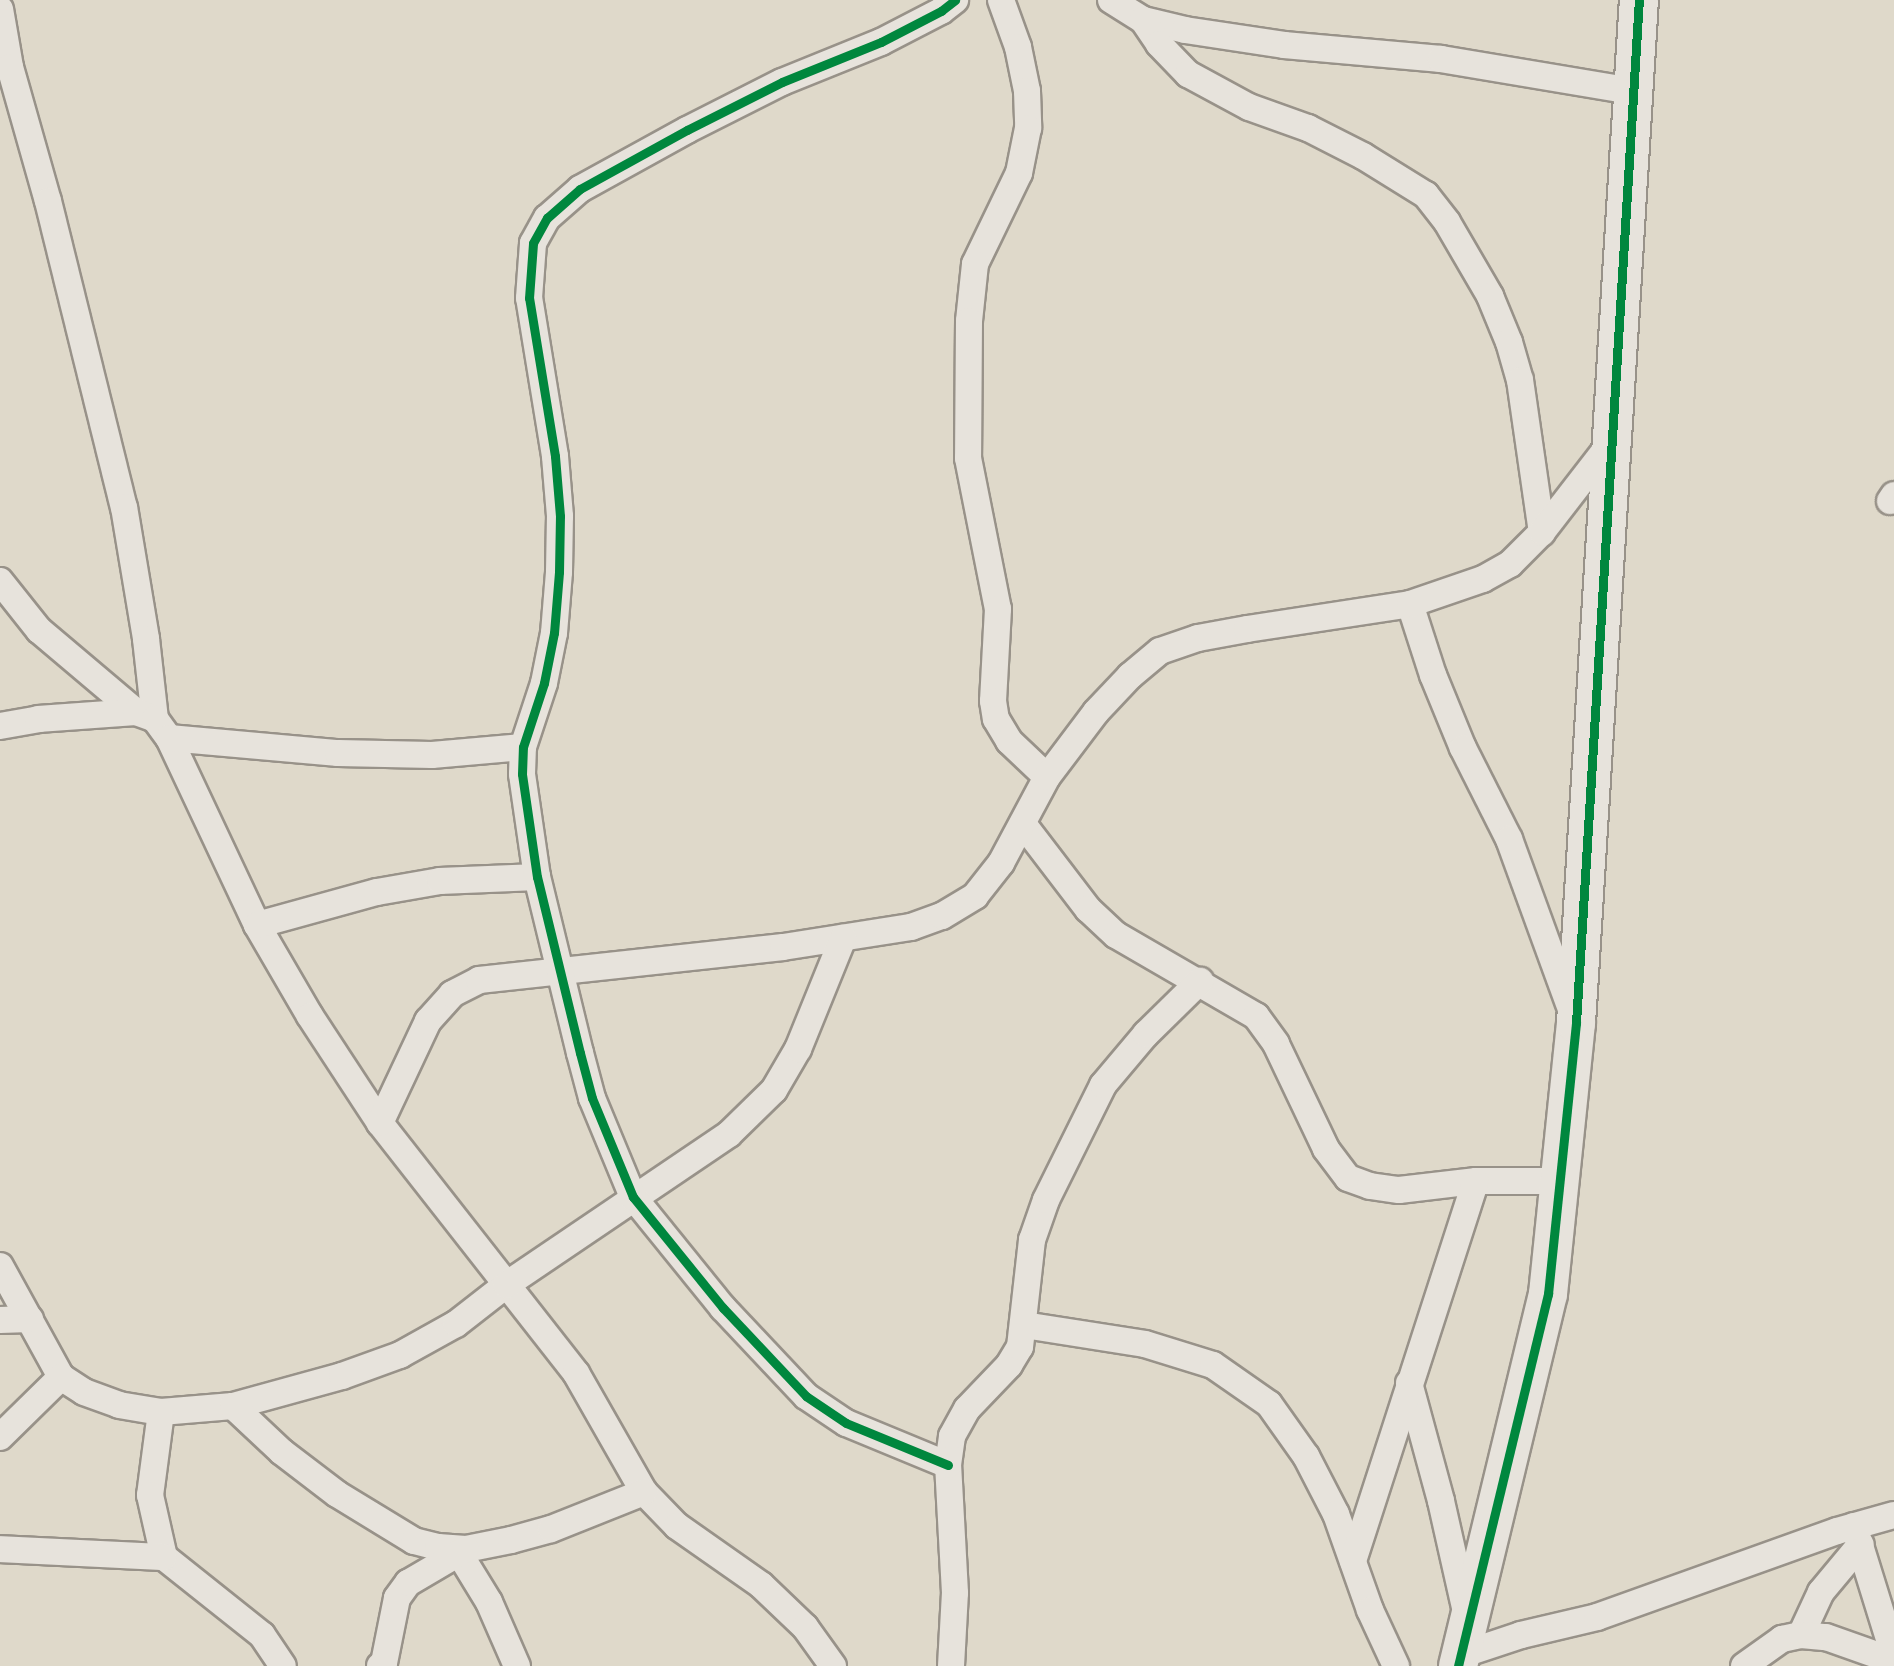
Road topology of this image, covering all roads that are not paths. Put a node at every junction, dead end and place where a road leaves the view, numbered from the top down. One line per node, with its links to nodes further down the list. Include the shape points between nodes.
1 (955, 0): 14 (street, via 881,42 782,82 687,130 580,189 547,218 533,243 529,298 555,457 559,572 544,683)
2 (1001, 0): 15 (street, via 1018,47 1027,91 1028,128 1019,173 975,264 969,321 968,457 998,609 996,719 1009,741)
3 (1111, 0): 6 (street)
4 (1639, 0): 7 (street)
5 (0, 9): 12 (street, via 10,67 124,507 146,639)
6 (1143, 20): 7 (street, via 1284,45 1441,59); 9 (street, via 1158,44 1188,74 1225,96 1308,128 1426,195 1478,273 1509,342 1520,380)
7 (1633, 91): 8 (street)
8 (1611, 444): 9 (street); 22 (street)
9 (1542, 532): 11 (street, via 1510,564 1483,579)
10 (0, 581): 12 (street, via 39,630)
11 (1410, 604): 15 (street, via 1198,638 1160,652 1097,712); 22 (street, via 1463,748 1509,839)
12 (153, 723): 13 (street, via 38,719); 14 (street, via 338,753 432,755); 18 (street)
13 (0, 726)
14 (523, 747): 17 (street, via 524,800)
15 (1047, 777): 16 (street)
16 (1023, 824): 19 (street, via 975,896 942,916 911,926); 21 (street, via 1088,909 1116,935)
17 (537, 877): 18 (street, via 440,881 377,892); 20 (street)
18 (257, 925): 23 (street)
19 (843, 938): 20 (street); 26 (street, via 798,1049 775,1090 729,1135)
20 (560, 971): 23 (street, via 480,980 452,994 428,1021); 26 (street, via 592,1098)
21 (1200, 981): 24 (street, via 1256,1016 1276,1044 1325,1149 1348,1178 1399,1190); 31 (street, via 1103,1085 1069,1150 1032,1240)
22 (1576, 1023): 25 (street)
23 (380, 1123): 28 (street)
24 (1476, 1181): 25 (street); 33 (street)
25 (1558, 1181): 46 (street, via 1548,1294)
26 (633, 1197): 28 (street); 37 (street, via 723,1308 806,1396 846,1423)
27 (0, 1266): 29 (street)
28 (506, 1285): 34 (street, via 456,1324 400,1355); 38 (street, via 576,1373)
29 (30, 1319): 30 (street); 32 (street)
30 (0, 1320)
31 (1024, 1325): 37 (street, via 1020,1347 1009,1365 967,1409 952,1436); 44 (street, via 1145,1344 1213,1365 1269,1404 1306,1456 1336,1514)
32 (61, 1377): 35 (street, via 84,1392 119,1405); 36 (street)
33 (1409, 1383): 44 (street); 46 (street, via 1441,1501)
34 (233, 1406): 35 (street); 42 (street, via 337,1494 414,1541)
35 (161, 1412): 43 (street, via 150,1495)
36 (0, 1437)
37 (948, 1465): 53 (street, via 955,1593)
38 (643, 1492): 42 (street, via 551,1529); 52 (street, via 677,1526 761,1585 805,1627)
39 (1894, 1515): 40 (street)
40 (1857, 1535): 45 (street, via 1821,1592); 46 (street, via 1597,1617); 47 (street)
41 (0, 1549): 43 (street)
42 (462, 1551): 50 (street, via 408,1583 397,1598); 51 (street)
43 (163, 1557): 49 (street, via 261,1635)
44 (1353, 1562): 54 (street)
45 (1801, 1635): 48 (street, via 1826,1637); 55 (street, via 1782,1639)
46 (1463, 1648)
47 (1894, 1655)
48 (1894, 1661)
49 (283, 1666)
50 (380, 1666)
51 (517, 1666)
52 (833, 1666)
53 (951, 1666)
54 (1396, 1666)
55 (1744, 1666)

